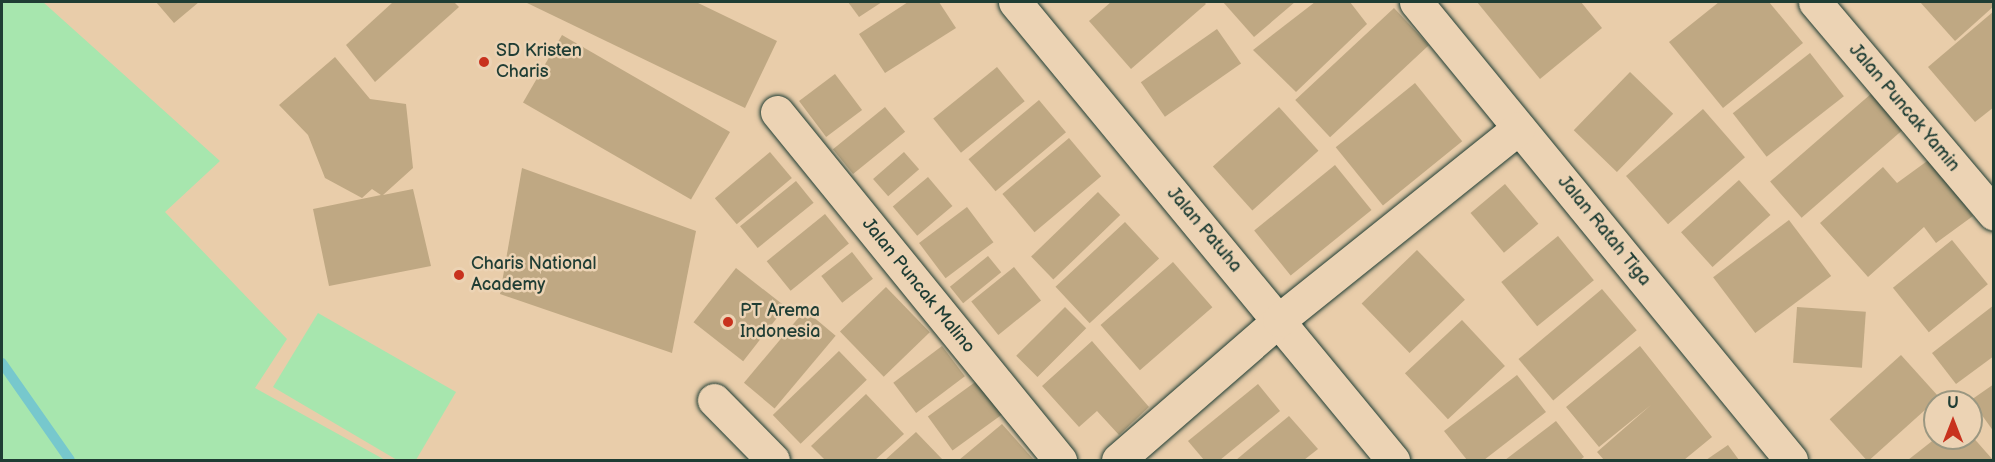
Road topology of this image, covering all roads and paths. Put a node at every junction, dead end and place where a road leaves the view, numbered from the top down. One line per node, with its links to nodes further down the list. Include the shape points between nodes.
1 (1015, 2): 7 (street, Jalan Patuha)
2 (1416, 2): 5 (street, Jalan Ratah Tiga)
3 (1815, 2): 6 (street, Jalan Puncak Yamin)
4 (777, 112): 10 (street, Jalan Puncak Malino)
5 (1519, 128): 7 (street); 13 (street, Jalan Ratah Tiga)
6 (1994, 214)
7 (1279, 320): 11 (street); 12 (street, Jalan Patuha)
8 (714, 400): 9 (street)
9 (773, 460)
10 (1060, 460)
11 (1118, 460)
12 (1393, 460)
13 (1791, 460)

